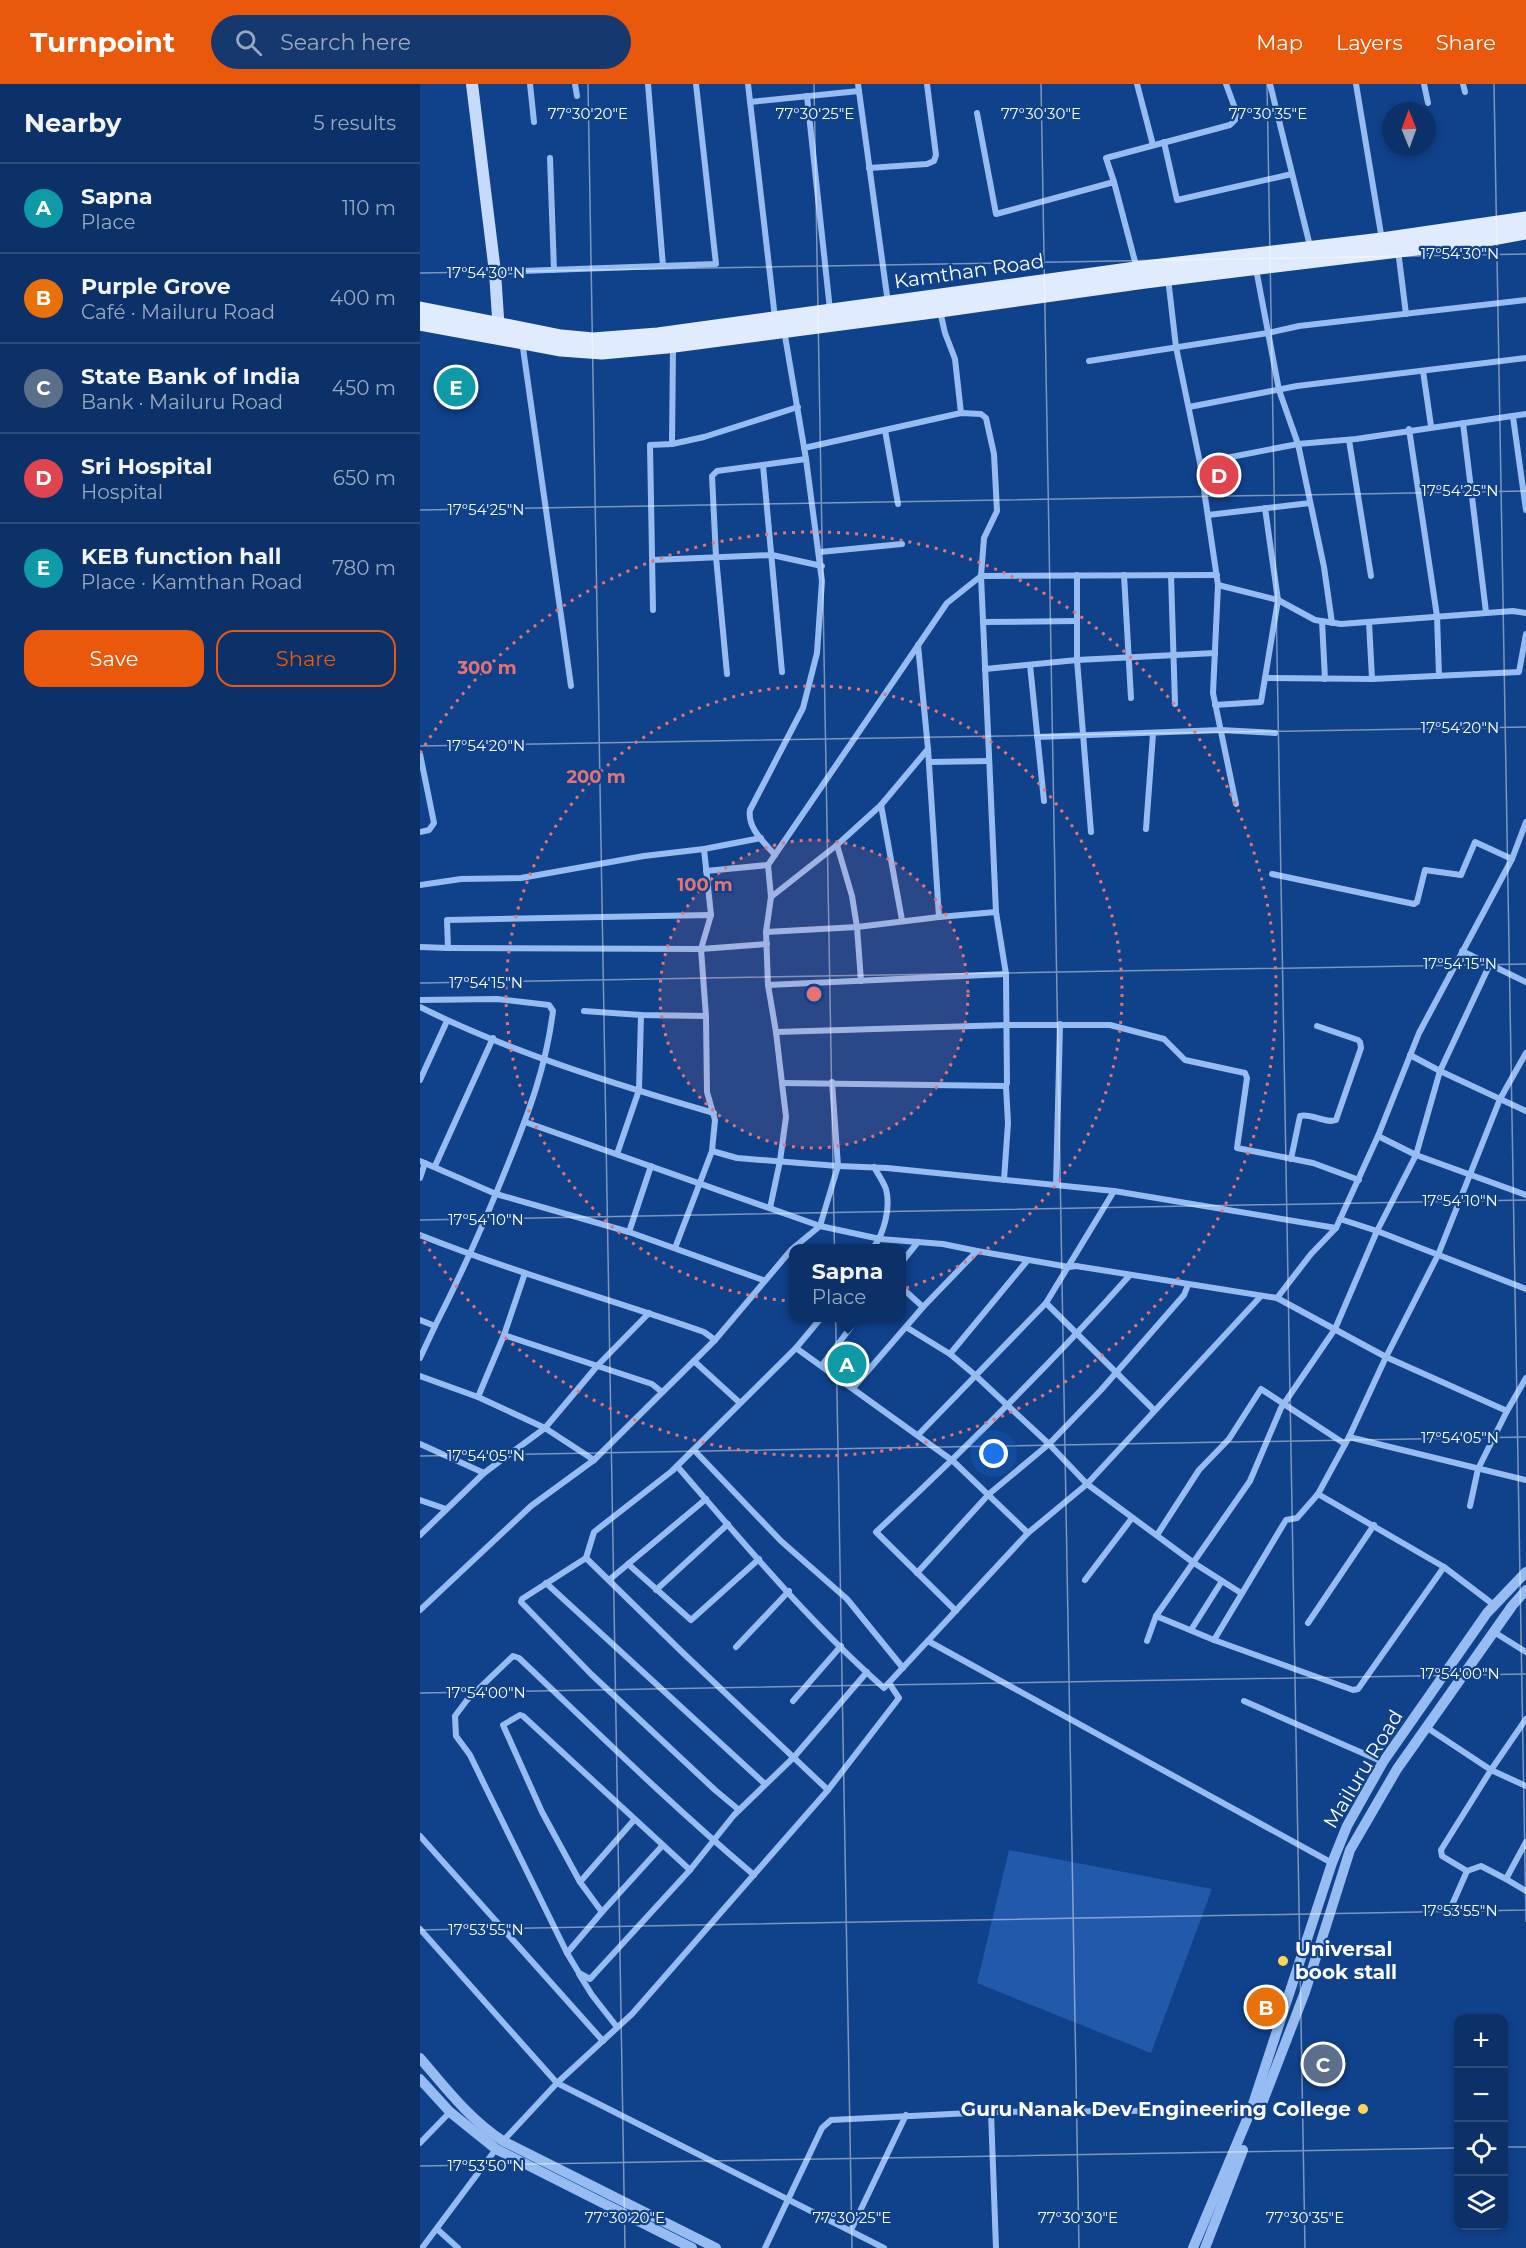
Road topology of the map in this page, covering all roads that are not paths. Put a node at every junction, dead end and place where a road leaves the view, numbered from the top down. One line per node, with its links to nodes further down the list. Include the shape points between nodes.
1 (472, 84): 36 (main road)
2 (530, 84): 21 (street)
3 (575, 84): 16 (street)
4 (648, 84): 33 (street)
5 (696, 84): 33 (street, via 716,264)
6 (748, 84): 18 (street)
7 (927, 84): 25 (street, via 934,161)
8 (1137, 84): 23 (street)
9 (1226, 84): 22 (street, via 1236,111 1230,125)
10 (1270, 84): 26 (street)
11 (1356, 84): 30 (street)
12 (1424, 84): 19 (street)
13 (1463, 84): 15 (street)
14 (858, 88): 17 (street); 25 (street)
15 (1465, 92)
16 (577, 96)
17 (807, 96): 18 (street); 42 (street)
18 (750, 102): 45 (street)
19 (1428, 102)
20 (978, 113): 27 (street, via 996,214)
21 (534, 122)
22 (1164, 142): 23 (street); 26 (street, via 1177,200)
23 (1153, 145): 27 (street, via 1106,158)
24 (550, 158): 35 (street)
25 (869, 168): 39 (street)
26 (1292, 174): 31 (street)
27 (1114, 182): 34 (street)
28 (1526, 219): 30 (main road, Kamthan Road)
29 (1526, 232): 30 (main road, Kamthan Road)
30 (1388, 247): 31 (main road, Kamthan Road); 32 (main road, Kamthan Road); 43 (street)
31 (1311, 248): 32 (main road, Kamthan Road)
32 (1255, 261): 34 (main road, Kamthan Road); 37 (main road, Kamthan Road); 47 (street)
33 (663, 266): 35 (street)
34 (1137, 269): 40 (main road, Kamthan Road)
35 (554, 270): 36 (street)
36 (495, 272): 46 (main road)
37 (1168, 278): 40 (main road, Kamthan Road); 50 (street)
38 (1526, 300): 43 (street)
39 (888, 303): 40 (main road, Kamthan Road); 42 (main road, Kamthan Road)
40 (939, 303): 45 (main road, Kamthan Road); 57 (street, via 955,359)
41 (420, 309): 46 (main road, Kamthan Road)
42 (830, 311): 45 (main road, Kamthan Road)
43 (1406, 314): 47 (street)
44 (420, 323): 46 (main road, Kamthan Road)
45 (789, 323): 46 (main road, Kamthan Road, via 593,340); 49 (main road, Kamthan Road); 55 (street)
46 (499, 331): 48 (main road, Kamthan Road)
47 (1268, 333): 50 (street); 54 (street)
48 (522, 341): 49 (main road, Kamthan Road, via 602,352); 113 (street)
49 (673, 345): 65 (street)
50 (1176, 347): 52 (street); 56 (street)
51 (1526, 358): 53 (street)
52 (1089, 361)
53 (1423, 371): 54 (street); 61 (street)
54 (1279, 390): 56 (street); 66 (street)
55 (798, 407): 65 (street); 67 (street)
56 (1189, 407): 69 (street)
57 (961, 413): 63 (street); 86 (street, via 973,412 986,418 994,454 997,512 984,538)
58 (1526, 414): 59 (street)
59 (1513, 417): 60 (street); 74 (street)
60 (1463, 423): 61 (street); 91 (street)
61 (1431, 426): 62 (street)
62 (1409, 429): 64 (street); 93 (street)
63 (885, 430): 67 (street); 72 (street)
64 (1349, 440): 66 (street); 87 (street)
65 (672, 444): 80 (street, via 650,445)
66 (1298, 444): 69 (street); 71 (street)
67 (804, 448): 68 (street)
68 (806, 459): 70 (street); 77 (street)
69 (1200, 463): 75 (street)
70 (763, 465): 78 (street); 79 (street, via 717,471 712,476)
71 (1310, 502): 73 (street); 98 (street)
72 (898, 504)
73 (1265, 508): 75 (street); 89 (street)
74 (1526, 510)
75 (1208, 515): 85 (street)
76 (902, 544): 77 (street)
77 (820, 552): 81 (street)
78 (772, 555): 79 (street); 81 (street); 107 (street)
79 (716, 557): 80 (street); 108 (street)
80 (652, 560): 90 (street)
81 (822, 566): 133 (street, via 817,653 803,708 750,810 750,824)
82 (1077, 575): 83 (street); 86 (street); 94 (street)
83 (1124, 575): 84 (street); 103 (street)
84 (1171, 575): 85 (street); 102 (street)
85 (1217, 575): 88 (street)
86 (981, 576): 96 (street); 100 (street, via 947,603)
87 (1371, 576)
88 (1218, 585): 89 (street); 101 (street)
89 (1278, 600): 95 (street); 110 (street)
90 (653, 610)
91 (1486, 612): 92 (street); 93 (street)
92 (1526, 613)
93 (1437, 616): 97 (street); 109 (street)
94 (1077, 621): 96 (street); 104 (street)
95 (1322, 621): 98 (street); 111 (street)
96 (983, 622): 106 (street)
97 (1369, 622): 98 (street); 112 (street)
98 (1332, 623)
99 (1526, 634): 109 (street, via 1519,672)
100 (918, 644): 122 (street); 136 (street)
101 (1215, 653): 102 (street); 116 (street)
102 (1174, 655): 103 (street); 115 (street)
103 (1128, 658): 104 (street); 114 (street)
104 (1077, 660): 105 (street); 120 (street)
105 (1030, 665): 106 (street); 121 (street)
106 (985, 669): 124 (street)
107 (782, 672)
108 (727, 674)
109 (1439, 676): 112 (street)
110 (1265, 678): 111 (street); 116 (street, via 1261,702)
111 (1325, 679): 112 (street)
112 (1372, 679)
113 (571, 686)
114 (1131, 698)
115 (1175, 704)
116 (1215, 705): 117 (street)
117 (1221, 730): 118 (street); 119 (street); 127 (street)
118 (1275, 733)
119 (1153, 734): 120 (street); 130 (street)
120 (1083, 735): 121 (street); 132 (street)
121 (1038, 737): 126 (street)
122 (928, 749): 125 (street); 128 (street)
123 (420, 754): 131 (street, via 434,823 429,830)
124 (989, 761): 125 (street); 143 (street)
125 (929, 762): 145 (street)
126 (1044, 801)
127 (1236, 804)
128 (881, 806): 134 (street); 146 (street)
129 (1526, 822): 137 (street)
130 (1146, 830)
131 (420, 832)
132 (1091, 832)
133 (761, 838): 135 (street); 136 (street)
134 (837, 845): 142 (street); 147 (street)
135 (704, 849): 139 (street); 141 (street, via 521,878 461,879)
136 (775, 855): 138 (street)
137 (1512, 859): 140 (street, via 1476,842 1461,875 1425,870 1414,904); 153 (street)
138 (768, 865): 139 (street); 142 (street)
139 (706, 871): 144 (street)
140 (1272, 874)
141 (420, 885)
142 (771, 897): 148 (street)
143 (996, 912): 145 (street); 155 (street)
144 (711, 915): 151 (street, via 447,920); 152 (street)
145 (939, 917): 146 (street)
146 (902, 920): 147 (street)
147 (857, 927): 148 (street); 156 (street)
148 (766, 932): 149 (street)
149 (766, 944): 152 (street); 158 (street)
150 (420, 947): 151 (street)
151 (448, 948): 152 (street)
152 (701, 949): 163 (street)
153 (1462, 951): 154 (street); 171 (street)
154 (1490, 964): 157 (street); 173 (street)
155 (1006, 974): 156 (street); 166 (street)
156 (861, 981): 158 (street)
157 (1526, 982)
158 (768, 986): 168 (street)
159 (420, 1000): 172 (street, via 497,999 551,1006)
160 (420, 1007): 164 (street)
161 (584, 1011): 162 (street)
162 (641, 1015): 163 (street); 179 (street)
163 (706, 1016): 182 (street, via 708,1092)
164 (447, 1021): 169 (street); 174 (street)
165 (1060, 1024): 166 (street); 188 (street, via 1124,1027 1164,1039 1185,1060 1245,1073 1238,1148); 200 (street)
166 (1007, 1025): 168 (street); 178 (street)
167 (1317, 1026): 188 (street, via 1358,1040 1361,1048 1336,1120 1300,1116)
168 (776, 1032): 177 (street)
169 (493, 1038): 172 (street); 191 (street)
170 (1526, 1053): 180 (street)
171 (1410, 1055): 173 (street); 184 (street)
172 (546, 1059): 179 (street); 183 (street)
173 (1440, 1071): 180 (street); 187 (street)
174 (422, 1072): 175 (street)
175 (420, 1080)
176 (832, 1082): 177 (street); 178 (street); 193 (street)
177 (782, 1083): 189 (street, via 786,1117)
178 (1006, 1086): 197 (street)
179 (639, 1090): 182 (street); 186 (street)
180 (1500, 1099): 181 (street); 195 (street)
181 (1526, 1111)
182 (714, 1113): 185 (street)
183 (525, 1122): 186 (street); 202 (street)
184 (1378, 1136): 187 (street); 198 (street)
185 (712, 1151): 189 (street, via 737,1158); 199 (street)
186 (617, 1154): 192 (street)
187 (1416, 1155): 195 (street); 208 (street)
188 (1291, 1159): 198 (street)
189 (780, 1161): 193 (street); 204 (street)
190 (423, 1162): 191 (street); 196 (street)
191 (435, 1166): 202 (street)
192 (651, 1166): 199 (street); 209 (street)
193 (838, 1166): 194 (street); 206 (street)
194 (874, 1167): 197 (street); 211 (street, via 887,1198)
195 (1470, 1174): 203 (street); 219 (street)
196 (420, 1178)
197 (1004, 1180): 200 (street)
198 (1359, 1180): 205 (street)
199 (698, 1184): 204 (street); 215 (street)
200 (1056, 1185): 201 (street)
201 (1114, 1191): 207 (street); 222 (street)
202 (496, 1194): 209 (street); 218 (street)
203 (1526, 1195)
204 (770, 1208): 206 (street)
205 (1340, 1219): 207 (street); 208 (street)
206 (820, 1226): 211 (street); 213 (street)
207 (1336, 1228): 230 (street)
208 (1377, 1231): 219 (street); 239 (street)
209 (628, 1232): 215 (street)
210 (420, 1235): 218 (street)
211 (880, 1239): 212 (street); 214 (street)
212 (918, 1242): 216 (street); 220 (street)
213 (798, 1244)
214 (876, 1244)
215 (675, 1248): 225 (street)
216 (977, 1251): 221 (street); 232 (street)
217 (789, 1252): 225 (street)
218 (470, 1255): 223 (street); 237 (street)
219 (1438, 1255): 227 (street); 245 (street)
220 (906, 1257)
221 (1027, 1261): 222 (street); 244 (street)
222 (1069, 1267): 224 (street); 231 (street)
223 (525, 1273): 233 (street); 241 (street)
224 (1130, 1275): 226 (street); 240 (street)
225 (764, 1280): 242 (street)
226 (1188, 1284): 229 (street); 250 (street, via 1184,1295)
227 (1526, 1289)
228 (906, 1292): 232 (street)
229 (1261, 1296): 230 (street); 260 (street)
230 (1277, 1298): 239 (street)
231 (1046, 1303): 240 (street); 251 (street)
232 (923, 1307): 238 (street)
233 (649, 1313): 242 (street, via 704,1332); 248 (street)
234 (420, 1320): 237 (street)
235 (817, 1322): 243 (street)
236 (854, 1322): 249 (street)
237 (435, 1326): 246 (street)
238 (906, 1327): 244 (street); 254 (street)
239 (1335, 1329): 245 (street); 258 (street)
240 (1077, 1334): 250 (street); 259 (street)
241 (504, 1335): 248 (street); 256 (street)
242 (715, 1340): 247 (street)
243 (796, 1348): 249 (street); 257 (street)
244 (950, 1354): 251 (street)
245 (1386, 1357): 261 (street); 264 (street)
246 (420, 1358)
247 (694, 1361): 255 (street); 257 (street)
248 (598, 1365): 255 (street, via 652,1384); 262 (street)
249 (822, 1365): 254 (street)
250 (1116, 1371): 260 (street); 266 (street)
251 (975, 1375): 259 (street); 263 (street)
252 (420, 1376): 256 (street)
253 (1525, 1382): 261 (street)
254 (853, 1388): 263 (street)
255 (662, 1392): 268 (street)
256 (478, 1397): 262 (street)
257 (740, 1403): 267 (street)
258 (1285, 1404): 264 (street); 286 (street, via 1259,1390 1233,1433 1204,1464); 289 (street, via 1250,1481)
259 (1006, 1406): 266 (street); 269 (street)
260 (1154, 1410): 274 (street)
261 (1507, 1411): 271 (street)
262 (545, 1428): 268 (street); 272 (street)
263 (919, 1434): 269 (street)
264 (1347, 1441): 271 (street); 276 (street)
265 (420, 1444): 272 (street)
266 (1049, 1444): 274 (street); 275 (street)
267 (694, 1450): 270 (street); 315 (street, via 781,1540 847,1599)
268 (594, 1461): 303 (street, via 531,1506)
269 (952, 1461): 275 (street); 293 (street, via 876,1532)
270 (677, 1466): 277 (street); 287 (street, via 594,1532)
271 (1478, 1469): 273 (street); 279 (street)
272 (484, 1473): 280 (street)
273 (1526, 1480)
274 (1087, 1484): 281 (street); 284 (street)
275 (989, 1494): 284 (street); 293 (street)
276 (1318, 1494): 283 (street); 301 (street, via 1297,1518 1286,1520)
277 (706, 1499): 282 (street); 290 (street)
278 (420, 1500): 280 (street)
279 (1470, 1506)
280 (446, 1509): 285 (street)
281 (1132, 1518): 286 (street); 295 (street)
282 (728, 1524): 288 (street); 298 (street)
283 (1374, 1525): 291 (street); 306 (street)
284 (1028, 1533): 304 (street)
285 (420, 1535)
286 (1157, 1535): 289 (street)
287 (586, 1558): 294 (street); 297 (street)
288 (759, 1559): 298 (street, via 691,1620); 300 (street)
289 (1194, 1563): 296 (street); 305 (street)
290 (628, 1564): 294 (street); 298 (street)
291 (1444, 1568): 302 (street); 309 (street, via 1358,1689 1348,1690)
292 (1526, 1572): 302 (street, Mailuru Road)
293 (917, 1573): 304 (street)
294 (609, 1580): 322 (street)
295 (1085, 1580)
296 (1222, 1581): 301 (street); 307 (street)
297 (546, 1583): 325 (street); 328 (street, via 522,1599 522,1605)
298 (656, 1590)
299 (1526, 1590): 308 (street)
300 (789, 1591): 312 (street); 313 (street)
301 (1241, 1593): 309 (street)
302 (1494, 1605): 323 (street, Mailuru Road)
303 (420, 1610)
304 (956, 1611): 310 (street)
305 (1156, 1616): 307 (street); 311 (street)
306 (1308, 1623)
307 (1191, 1630): 309 (street)
308 (1494, 1632): 314 (street); 321 (street)
309 (1214, 1640)
310 (928, 1641): 315 (street); 334 (street)
311 (1147, 1641)
312 (736, 1647)
313 (841, 1647): 316 (street); 318 (street)
314 (1526, 1652)
315 (903, 1668): 317 (street)
316 (867, 1672): 317 (street, via 884,1688); 322 (street)
317 (889, 1683): 327 (street, via 899,1698)
318 (793, 1701)
319 (1244, 1701): 323 (street)
320 (1526, 1719): 324 (street)
321 (1426, 1727): 324 (street); 347 (street, via 1396,1769 1350,1850)
322 (794, 1757): 325 (street); 327 (street)
323 (1383, 1762): 334 (street, Mailuru Road, via 1347,1826)
324 (1491, 1770): 326 (street); 336 (street, via 1441,1850 1442,1856)
325 (765, 1784): 328 (street)
326 (1526, 1786)
327 (828, 1791): 337 (street)
328 (739, 1810): 331 (street)
329 (634, 1820): 333 (street); 339 (street); 339 (street, via 523,1716 503,1725 542,1812)
330 (420, 1836): 349 (street)
331 (713, 1841): 335 (street); 337 (street); 344 (street, via 513,1656 455,1716 456,1736 474,1764)
332 (1526, 1842): 338 (street)
333 (662, 1846): 335 (street); 341 (street)
334 (1332, 1863): 346 (street, Mailuru Road)
335 (690, 1870): 345 (street, via 590,1979)
336 (1467, 1871): 338 (street, via 1481,1866); 342 (street)
337 (754, 1875): 348 (street)
338 (1506, 1879): 340 (street)
339 (580, 1882): 341 (street)
340 (1526, 1891)
341 (602, 1912): 344 (street)
342 (1448, 1914)
343 (420, 1929): 352 (street)
344 (567, 1953): 345 (street)
345 (579, 1973): 348 (street)
346 (1292, 1989): 347 (street); 353 (street, Mailuru Road)
347 (1305, 1992): 370 (street)
348 (617, 2027): 349 (street)
349 (603, 2041): 352 (street)
350 (420, 2058): 358 (street)
351 (420, 2079): 354 (street)
352 (557, 2083): 358 (street); 359 (street)
353 (1251, 2110): 355 (street); 369 (street, Mailuru Road)
354 (450, 2112): 357 (street); 358 (street)
355 (991, 2112): 356 (street); 368 (street)
356 (906, 2115): 359 (street, via 836,2118 826,2123); 361 (street)
357 (420, 2144)
358 (500, 2145): 360 (street); 364 (street); 365 (street)
359 (789, 2200): 361 (street); 366 (street)
360 (437, 2229): 362 (street); 363 (street)
361 (851, 2230): 367 (street)
362 (422, 2248)
363 (458, 2248)
364 (692, 2248)
365 (716, 2248)
366 (765, 2248)
367 (884, 2248)
368 (996, 2248)
369 (1193, 2248)
370 (1205, 2248)

